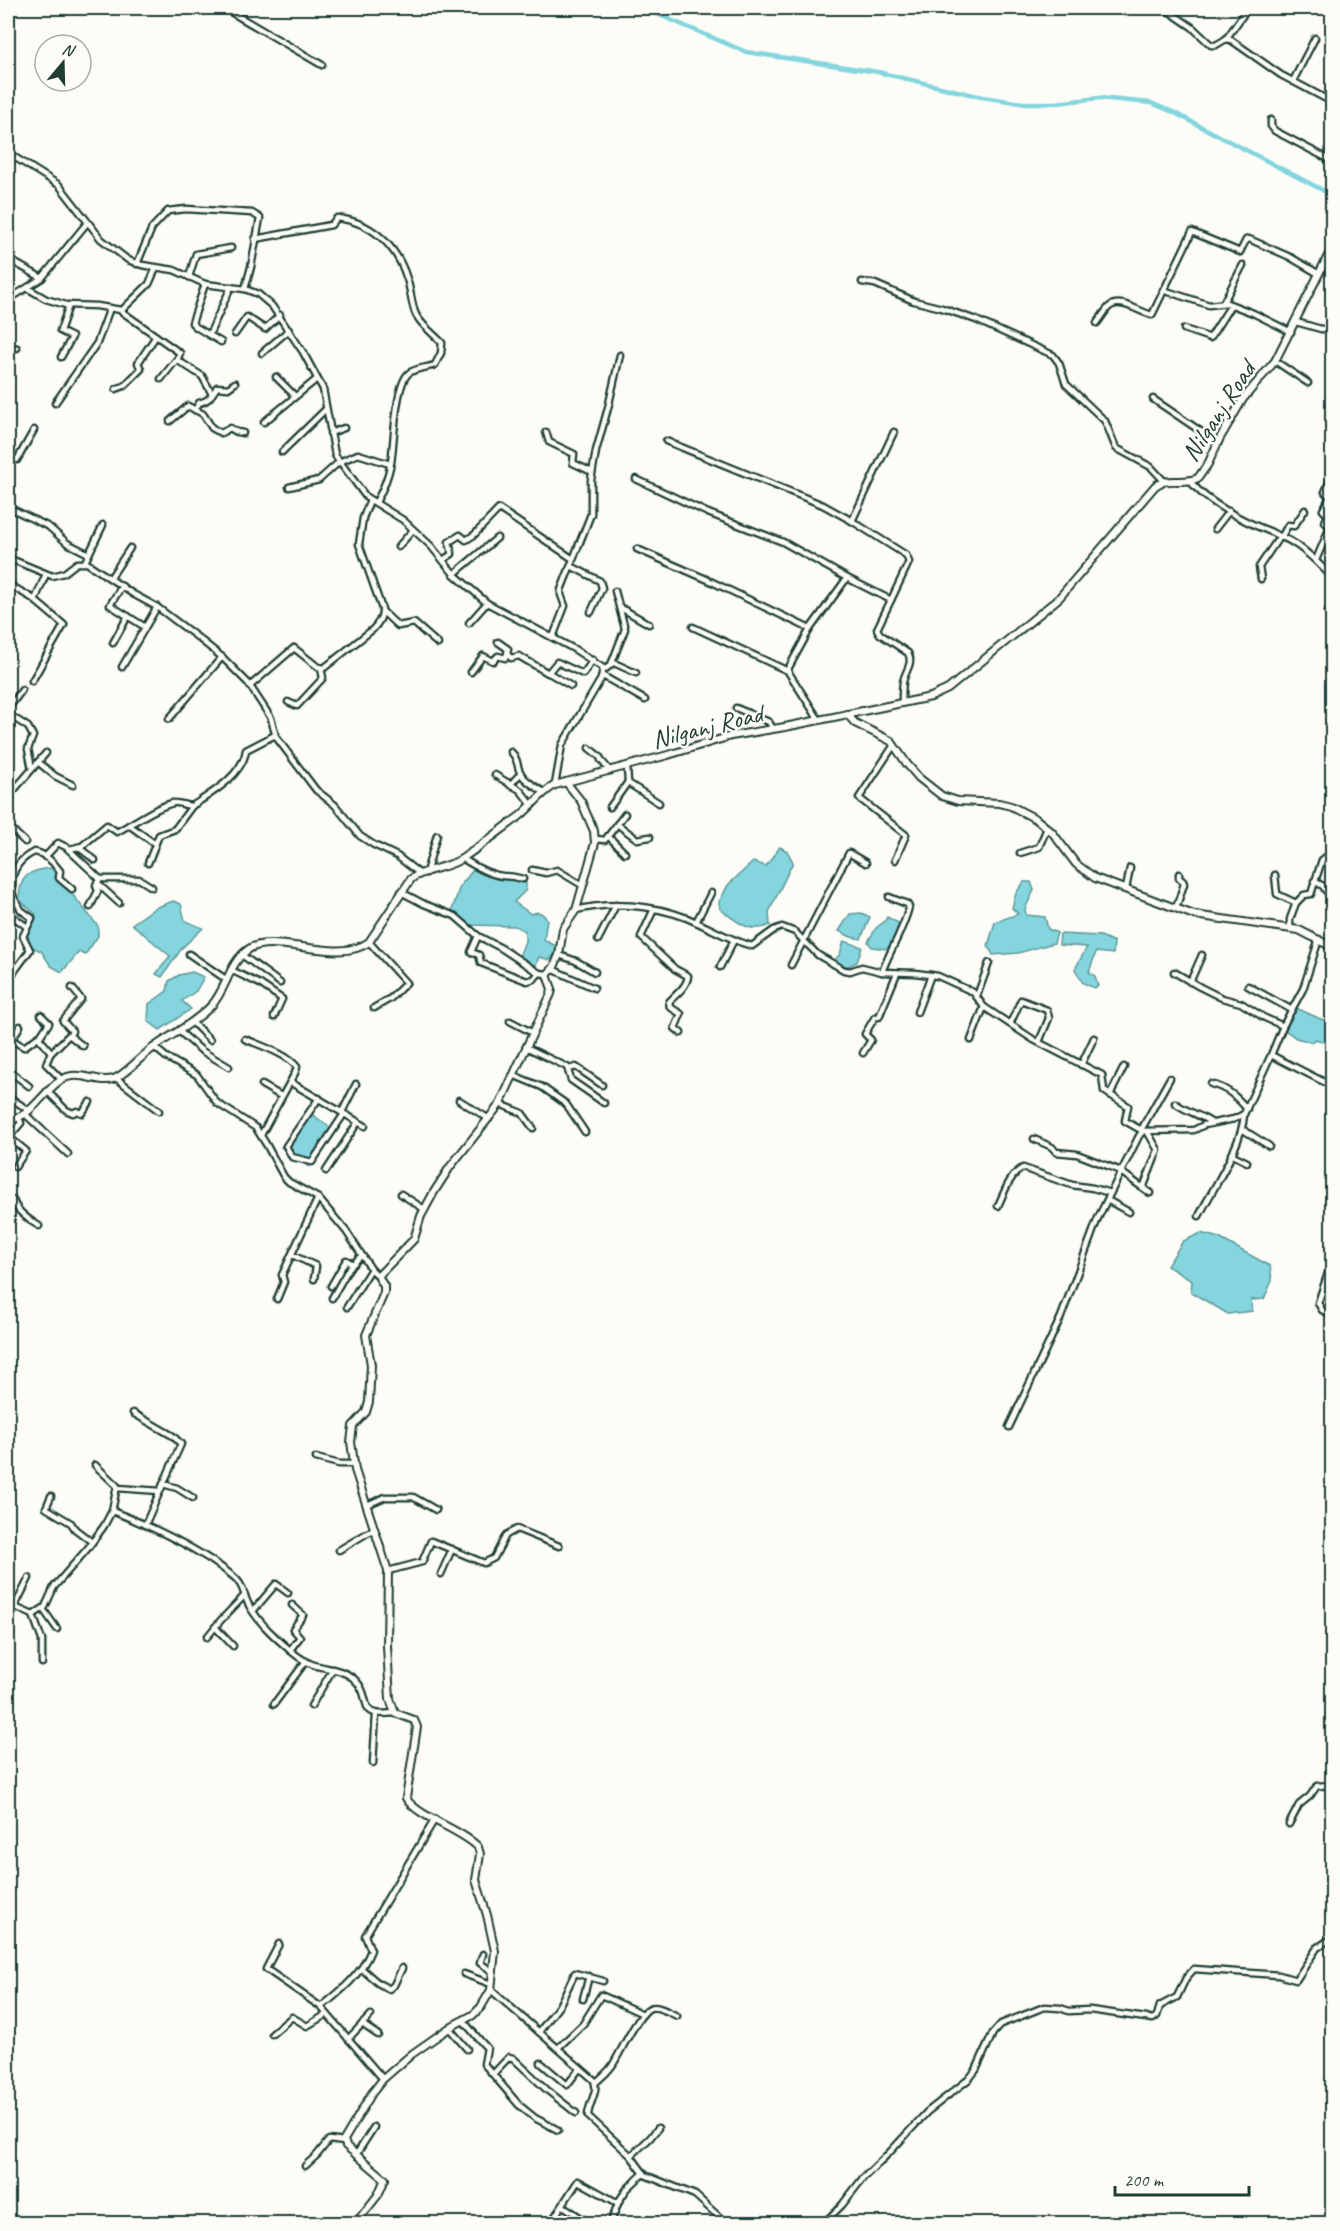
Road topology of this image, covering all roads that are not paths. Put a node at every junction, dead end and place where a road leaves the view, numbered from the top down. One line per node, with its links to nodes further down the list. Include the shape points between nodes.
1 (224, 8): 6 (street)
2 (1164, 8): 5 (street, via 1212,45)
3 (1248, 8): 5 (street)
4 (1315, 38): 7 (street)
5 (1226, 39): 7 (street)
6 (322, 65)
7 (1293, 81): 8 (street)
8 (1332, 102)
9 (1271, 120): 11 (street, via 1275,131)
10 (8, 153): 12 (street, via 59,185)
11 (1332, 161)
12 (87, 223): 17 (street, via 109,247); 22 (street)
13 (255, 239): 17 (street, via 260,218 255,214 172,210 152,228); 27 (street); 78 (street, via 331,225 339,218 375,231 399,258 417,315 440,341 442,349 435,365 411,371 406,377)
14 (1332, 248): 20 (street, Nilganj Road)
15 (231, 249): 21 (street, via 196,254)
16 (8, 259): 22 (street)
17 (137, 264): 19 (street)
18 (1243, 265): 30 (street)
19 (156, 268): 21 (street); 34 (street, via 152,281)
20 (1319, 274): 28 (street, via 1249,239 1240,252 1192,232); 36 (street, Nilganj Road)
21 (189, 277): 24 (street)
22 (42, 278): 26 (street)
23 (862, 282): 82 (street, via 976,320 1053,355 1066,384 1102,417 1116,448 1151,467)
24 (206, 284): 25 (street); 43 (street, via 192,323)
25 (231, 287): 27 (street); 43 (street)
26 (27, 288): 29 (street); 31 (street, via 46,299)
27 (245, 289): 35 (street, via 263,298)
28 (1163, 291): 30 (street, via 1209,304); 37 (street, via 1151,315 1117,303)
29 (8, 300)
30 (1223, 303): 32 (street)
31 (69, 305): 33 (street); 50 (street, via 60,331 72,337)
32 (1231, 305): 38 (street, via 1211,338); 41 (street)
33 (110, 308): 34 (street); 62 (street, via 96,345)
34 (121, 310): 44 (street)
35 (280, 315): 40 (street); 42 (street, via 266,329 247,316)
36 (1296, 322): 39 (street); 41 (street, Nilganj Road)
37 (1097, 323)
38 (1184, 329)
39 (1332, 329)
40 (289, 330): 48 (street); 55 (street)
41 (1291, 332): 52 (street, Nilganj Road)
42 (235, 334)
43 (209, 335): 45 (street)
44 (156, 336): 51 (street, via 180,353); 58 (street, via 138,363 141,369 124,387)
45 (221, 342)
46 (8, 346): 47 (street)
47 (17, 348)
48 (262, 353)
49 (620, 355): 79 (street)
50 (61, 357)
51 (177, 359): 54 (street); 59 (street, via 202,376)
52 (1275, 361): 57 (street); 74 (street, Nilganj Road, via 1243,399)
53 (276, 377): 60 (street)
54 (162, 379)
55 (317, 379): 60 (street); 63 (street, via 324,391)
56 (235, 383): 59 (street, via 228,388 218,386)
57 (1308, 383)
58 (116, 389)
59 (212, 394): 64 (street)
60 (295, 396): 66 (street)
61 (1153, 399): 74 (street)
62 (55, 403)
63 (326, 409): 72 (street); 75 (street)
64 (195, 410): 65 (street, via 187,406); 71 (street, via 203,414 215,431 230,428)
65 (170, 421)
66 (264, 422)
67 (344, 428): 72 (street)
68 (34, 430): 76 (street, via 17,460)
69 (546, 432): 79 (street, via 549,442 574,454 573,463)
70 (894, 432): 90 (street)
71 (243, 433)
72 (330, 433): 77 (street)
73 (666, 441): 90 (street)
74 (1218, 443): 83 (street, Nilganj Road, via 1204,472)
75 (282, 452)
76 (8, 458)
77 (339, 462): 78 (street, via 358,454); 84 (street, via 319,480); 85 (street)
78 (390, 464): 86 (street)
79 (592, 472): 101 (street, via 591,514)
80 (1332, 476): 103 (street, via 1325,492 1330,497 1323,510 1330,527)
81 (636, 479): 110 (street, via 783,542)
82 (1164, 481): 83 (street, Nilganj Road); 151 (street, Nilganj Road, via 1155,486 1050,606 945,692)
83 (1191, 482): 89 (street)
84 (290, 486)
85 (370, 500): 86 (street); 121 (street, via 359,543)
86 (376, 502): 92 (street)
87 (8, 507): 99 (street, via 49,527 66,543)
88 (1305, 510): 94 (street)
89 (1229, 511): 93 (street); 94 (street)
90 (852, 521): 116 (street, via 909,560)
91 (103, 525): 99 (street)
92 (413, 530): 96 (street); 102 (street)
93 (1215, 530)
94 (1281, 536): 103 (street); 111 (street, via 1259,567)
95 (497, 538): 107 (street)
96 (398, 547)
97 (130, 548): 108 (street)
98 (637, 549): 129 (street)
99 (89, 554): 104 (street)
100 (8, 558): 106 (street)
101 (573, 558): 102 (street, via 499,508 473,536 466,540 459,535 449,542 452,554); 105 (street)
102 (443, 560): 107 (street)
103 (1316, 560): 109 (street)
104 (85, 562): 106 (street, via 61,574); 108 (street)
105 (571, 566): 122 (street, via 600,581 601,589); 130 (street, via 561,593 565,606)
106 (46, 574): 115 (street)
107 (454, 574): 118 (street)
108 (111, 577): 113 (street)
109 (1332, 577)
110 (847, 578): 116 (street); 129 (street)
111 (1261, 579)
112 (8, 584): 115 (street)
113 (122, 586): 119 (street); 124 (street, via 110,605)
114 (615, 591): 120 (street)
115 (35, 600): 145 (street, via 64,625)
116 (891, 600): 151 (street, via 878,629 910,656)
117 (1332, 601): 123 (street)
118 (487, 603): 125 (street); 130 (street)
119 (157, 607): 127 (street); 135 (street)
120 (621, 608): 126 (street); 137 (street, via 625,629)
121 (383, 612): 133 (street, via 398,626 414,623); 139 (street, via 372,630)
122 (591, 612)
123 (1328, 612)
124 (128, 616): 127 (street); 132 (street)
125 (469, 623)
126 (649, 624)
127 (145, 627): 138 (street)
128 (693, 627): 140 (street)
129 (810, 629): 140 (street)
130 (553, 637): 136 (street)
131 (498, 642): 134 (street, via 508,649)
132 (113, 643)
133 (438, 644)
134 (507, 655): 141 (street, via 493,661 483,656); 142 (street, via 519,656)
135 (222, 657): 146 (street); 155 (street)
136 (593, 660): 142 (street, via 583,674 557,662); 143 (street)
137 (612, 662): 143 (street); 144 (street)
138 (122, 667)
139 (321, 668): 146 (street, via 293,649); 150 (street, via 323,678 297,706)
140 (788, 671): 156 (street)
141 (471, 672)
142 (549, 673): 147 (street)
143 (603, 673): 149 (street); 173 (street, via 562,745)
144 (636, 673)
145 (32, 681)
146 (250, 686): 158 (street, via 271,718)
147 (571, 686)
148 (21, 690): 153 (street)
149 (645, 700)
150 (288, 702)
151 (902, 703): 154 (street, Nilganj Road)
152 (736, 708): 157 (street, via 769,722)
153 (8, 711): 165 (street, via 30,728 33,736 28,749)
154 (846, 714): 156 (street, Nilganj Road); 159 (street)
155 (170, 719)
156 (819, 720): 157 (street, Nilganj Road)
157 (772, 729): 164 (street, Nilganj Road, via 731,736)
158 (276, 735): 178 (street, via 246,750 244,760 221,787); 206 (street, via 312,785 335,805 360,836)
159 (894, 745): 184 (street, via 919,778 942,796 1011,806); 201 (street, via 859,798 906,835)
160 (588, 748): 166 (street, via 600,756)
161 (511, 752): 167 (street, via 518,758)
162 (46, 753): 163 (street)
163 (38, 762): 165 (street); 171 (street)
164 (627, 766): 166 (street, Nilganj Road); 170 (street)
165 (32, 769): 175 (street)
166 (609, 771): 169 (street, Nilganj Road)
167 (521, 773): 172 (street); 174 (street)
168 (495, 775): 172 (street)
169 (566, 782): 173 (street, Nilganj Road); 190 (street, via 581,801)
170 (628, 782): 176 (street); 179 (street)
171 (73, 785)
172 (510, 785): 177 (street, via 520,790)
173 (555, 785): 174 (street, Nilganj Road)
174 (544, 792): 177 (street, Nilganj Road)
175 (8, 797)
176 (659, 803)
177 (532, 805): 199 (street, Nilganj Road)
178 (192, 806): 182 (street, via 174,802); 192 (street, via 175,830 160,834)
179 (610, 807)
180 (625, 814): 181 (street)
181 (617, 824): 187 (street); 188 (street, via 636,838)
182 (129, 825): 192 (street); 193 (street, via 116,832 106,826)
183 (8, 826): 185 (street)
184 (1047, 828): 197 (street, via 1039,847); 215 (street, via 1084,871)
185 (13, 831): 189 (street); 191 (street)
186 (437, 834): 206 (street)
187 (608, 836): 190 (street); 196 (street)
188 (650, 837)
189 (8, 838)
190 (596, 839): 212 (street)
191 (25, 842)
192 (154, 843): 202 (street)
193 (78, 847): 194 (street); 200 (street)
194 (68, 849): 198 (street, via 57,843); 210 (street)
195 (1331, 853): 211 (street, via 1322,860)
196 (625, 854)
197 (1020, 854)
198 (45, 856): 214 (street, via 59,869 59,878); 219 (street, via 34,852 23,860 11,878)
199 (462, 858): 206 (street, Nilganj Road); 209 (street, via 501,876)
200 (95, 860)
201 (895, 860)
202 (148, 863)
203 (866, 863): 238 (street, via 849,853)
204 (1130, 868): 215 (street)
205 (532, 870): 212 (street, via 557,870)
206 (423, 873): 217 (street, Nilganj Road, via 411,879)
207 (1179, 874): 226 (street, via 1184,884)
208 (1275, 875): 222 (street, via 1277,894)
209 (523, 879)
210 (99, 881): 213 (street, via 139,879); 221 (street); 225 (street)
211 (1314, 881): 216 (street); 222 (street, via 1311,894)
212 (582, 885): 228 (street)
213 (152, 887)
214 (72, 889)
215 (1126, 889): 226 (street)
216 (1332, 891)
217 (401, 892): 233 (street, via 455,916); 237 (street, Nilganj Road)
218 (711, 893): 229 (street)
219 (13, 896): 223 (street); 231 (street, via 21,910 32,918)
220 (889, 897): 250 (street, via 909,907)
221 (119, 903)
222 (1296, 903): 232 (street)
223 (8, 904)
224 (616, 905): 227 (street); 228 (street); 234 (street)
225 (90, 907)
226 (1176, 908): 232 (street, via 1210,918)
227 (654, 909): 229 (street); 276 (street, via 641,937 688,976 669,1002 681,1014 675,1029)
228 (576, 910): 242 (street, via 563,929)
229 (696, 922): 236 (street)
230 (8, 926): 231 (street, via 15,918)
231 (27, 927): 255 (street, via 23,936 30,951)
232 (1290, 929): 235 (street)
233 (478, 936): 252 (street); 252 (street, via 471,952 479,956 481,963 527,981)
234 (598, 939)
235 (1319, 939): 239 (street); 265 (street)
236 (734, 940): 238 (street, via 754,946 782,927 795,932); 246 (street)
237 (369, 942): 241 (street, via 359,948 341,950 262,945); 263 (street, via 406,983)
238 (804, 942): 245 (street); 250 (street, via 840,969 862,967)
239 (1332, 947)
240 (189, 954): 256 (street)
241 (242, 955): 247 (street); 258 (street)
242 (559, 955): 248 (street); 249 (street)
243 (1203, 956): 257 (street)
244 (989, 963): 262 (street)
245 (791, 965)
246 (720, 967)
247 (231, 970): 256 (street); 268 (street, via 282,999)
248 (550, 971): 252 (street); 261 (street); 275 (street, via 551,994)
249 (595, 972)
250 (882, 972): 253 (street)
251 (1174, 972): 257 (street)
252 (538, 973)
253 (897, 973): 254 (street); 289 (street, via 879,1017 874,1017 865,1034 871,1040)
254 (931, 975): 262 (street); 266 (street)
255 (8, 980)
256 (226, 980): 270 (street, via 212,1006)
257 (1190, 982): 273 (street)
258 (280, 983)
259 (1248, 986): 265 (street)
260 (72, 988): 277 (street, via 81,999 63,1022 72,1031)
261 (594, 988)
262 (977, 996): 264 (street)
263 (374, 1008)
264 (984, 1008): 271 (street); 282 (street)
265 (1292, 1010): 273 (street)
266 (917, 1012)
267 (41, 1015): 278 (street, via 49,1023)
268 (274, 1017)
269 (510, 1021): 275 (street)
270 (192, 1022): 274 (street); 281 (street)
271 (1010, 1024): 284 (street); 284 (street, via 1021,1000 1047,1010 1049,1018)
272 (20, 1026): 283 (street)
273 (1283, 1026): 290 (street)
274 (179, 1031): 286 (street); 292 (street, via 202,1052)
275 (533, 1033): 287 (street)
276 (681, 1033)
277 (70, 1035): 285 (street); 288 (street)
278 (39, 1038): 283 (street, via 24,1047); 288 (street)
279 (1094, 1038): 291 (street)
280 (245, 1039): 300 (street, via 294,1063 297,1070)
281 (210, 1040)
282 (971, 1040)
283 (9, 1041)
284 (1039, 1042): 291 (street)
285 (83, 1046)
286 (154, 1047): 297 (street); 330 (street, via 197,1075 218,1103)
287 (526, 1047): 294 (street); 296 (street)
288 (51, 1053): 299 (street, via 46,1064)
289 (863, 1053)
290 (1271, 1055): 306 (street); 318 (street)
291 (1081, 1065): 308 (street, via 1102,1075 1104,1089)
292 (229, 1067)
293 (1124, 1067): 308 (street)
294 (569, 1068): 304 (street, via 576,1066); 314 (street, via 572,1080)
295 (8, 1070): 305 (street)
296 (513, 1075): 316 (street); 329 (street, via 544,1088 566,1104)
297 (116, 1078): 299 (street, via 77,1075); 317 (street)
298 (1170, 1078): 328 (street)
299 (62, 1080): 307 (street)
300 (290, 1082): 310 (street); 311 (street)
301 (356, 1084): 319 (street)
302 (1210, 1084): 318 (street, via 1234,1094)
303 (262, 1085): 310 (street)
304 (602, 1085)
305 (29, 1086)
306 (1332, 1086)
307 (47, 1090): 313 (street, via 73,1113 82,1113); 320 (street)
308 (1110, 1095): 328 (street, via 1127,1104 1125,1120)
309 (8, 1096): 320 (street)
310 (281, 1096): 330 (street)
311 (319, 1098): 319 (street); 319 (street, via 286,1146 292,1157 312,1162)
312 (459, 1100): 322 (street)
313 (90, 1102)
314 (604, 1103)
315 (1174, 1103): 324 (street)
316 (500, 1104): 322 (street); 326 (street, via 522,1113)
317 (159, 1110)
318 (1246, 1111): 324 (street, via 1234,1119); 327 (street)
319 (343, 1113): 323 (street)
320 (24, 1114): 321 (street); 333 (street); 336 (street, via 9,1137 26,1151)
321 (8, 1119)
322 (489, 1119): 347 (street, via 450,1167)
323 (358, 1122): 325 (street); 337 (street)
324 (1212, 1123): 328 (street, via 1194,1130)
325 (365, 1126)
326 (533, 1128)
327 (1242, 1130): 332 (street); 334 (street)
328 (1144, 1131): 338 (street); 339 (street, via 1158,1150)
329 (585, 1132)
330 (261, 1135): 344 (street, via 286,1180)
331 (1034, 1139): 338 (street, via 1056,1152 1077,1154)
332 (1269, 1146)
333 (68, 1154)
334 (1231, 1154): 335 (street); 349 (street)
335 (1247, 1162)
336 (15, 1167)
337 (326, 1170)
338 (1121, 1172): 339 (street); 340 (street)
339 (1143, 1188): 341 (street)
340 (1110, 1193): 345 (street); 346 (street, via 1023,1168 1008,1184)
341 (1150, 1193)
342 (401, 1194): 347 (street)
343 (8, 1198): 350 (street)
344 (318, 1198): 351 (street); 352 (street)
345 (1107, 1200): 348 (street); 364 (street, via 1060,1317)
346 (998, 1206)
347 (424, 1209): 356 (street, via 414,1239)
348 (1129, 1212)
349 (1199, 1216)
350 (39, 1226)
351 (292, 1255): 357 (street, via 315,1266); 360 (street, via 282,1275 284,1282)
352 (361, 1256): 354 (street); 355 (street)
353 (1332, 1261): 362 (street, via 1318,1304)
354 (353, 1264): 358 (street, via 346,1260); 359 (street)
355 (371, 1269): 356 (street); 361 (street)
356 (379, 1277): 366 (street, via 384,1293 366,1335 371,1365 369,1402 352,1428)
357 (314, 1279)
358 (331, 1286)
359 (333, 1298)
360 (277, 1299)
361 (347, 1307)
362 (1332, 1315)
363 (133, 1413): 368 (street, via 180,1441)
364 (1009, 1427)
365 (316, 1458): 366 (street)
366 (354, 1464): 373 (street)
367 (95, 1465): 369 (street)
368 (163, 1484): 370 (street); 372 (street)
369 (117, 1488): 370 (street); 375 (street)
370 (160, 1491): 376 (street)
371 (51, 1496): 378 (street, via 46,1508)
372 (193, 1497)
373 (367, 1505): 374 (street, via 385,1497 413,1497); 377 (street)
374 (436, 1510)
375 (112, 1511): 376 (street); 378 (street)
376 (145, 1525): 386 (street, via 209,1558 243,1586)
377 (374, 1529): 381 (street); 382 (street)
378 (92, 1542): 390 (street, via 54,1587)
379 (559, 1546): 380 (street, via 518,1529 506,1535 487,1563)
380 (452, 1548): 382 (street, via 430,1541 422,1562); 383 (street)
381 (339, 1550)
382 (388, 1571): 403 (street, via 387,1647 390,1699)
383 (441, 1574)
384 (29, 1578): 389 (street)
385 (288, 1593): 391 (street, via 276,1584)
386 (246, 1595): 391 (street); 393 (street)
387 (8, 1604): 389 (street)
388 (292, 1605): 397 (street, via 303,1615 293,1629 301,1636)
389 (15, 1606): 392 (street)
390 (43, 1609): 392 (street); 394 (street)
391 (253, 1611): 397 (street)
392 (33, 1615): 399 (street, via 42,1640)
393 (215, 1627): 395 (street); 396 (street)
394 (57, 1629)
395 (207, 1636)
396 (233, 1646)
397 (290, 1650): 398 (street)
398 (306, 1661): 400 (street); 401 (street)
399 (42, 1663)
400 (333, 1669): 402 (street); 404 (street, via 354,1679 369,1710)
401 (274, 1704)
402 (311, 1706)
403 (395, 1713): 404 (street); 407 (street, via 411,1719 417,1727 407,1801)
404 (376, 1715): 405 (street)
405 (373, 1763)
406 (1332, 1785): 408 (street, via 1317,1786 1299,1805)
407 (435, 1819): 413 (street, via 365,1936 371,1950); 414 (street, via 480,1850 476,1880 494,1942)
408 (1289, 1824)
409 (1332, 1938): 455 (street, via 1317,1948 1296,1980 1279,1975 1194,1969 1177,1997 1160,2006 1153,2019 1044,2007 1001,2024 969,2079 931,2109)
410 (279, 1944): 420 (street, via 266,1969)
411 (483, 1954): 414 (street, via 480,1963)
412 (402, 1968): 413 (street, via 389,1989)
413 (362, 1969): 420 (street)
414 (492, 1971): 418 (street)
415 (464, 1974): 418 (street)
416 (590, 1976): 417 (street); 419 (street); 428 (street, via 575,1973 559,2006)
417 (603, 1981)
418 (491, 1987): 425 (street, via 481,2007); 428 (street)
419 (583, 1998)
420 (321, 2007): 421 (street)
421 (327, 2014): 429 (street, via 307,2026 292,2017); 431 (street)
422 (643, 2014): 424 (street, via 656,2007); 432 (street, via 601,1995 583,2024); 438 (street, via 613,2065)
423 (371, 2015): 426 (street)
424 (677, 2016)
425 (463, 2021): 427 (street); 436 (street, via 488,2048 484,2064)
426 (362, 2024): 430 (street); 431 (street)
427 (449, 2028): 433 (street); 437 (street)
428 (539, 2032): 432 (street)
429 (272, 2034)
430 (378, 2035)
431 (348, 2039): 437 (street)
432 (558, 2048): 435 (street)
433 (467, 2049)
434 (541, 2062): 435 (street, via 567,2085)
435 (580, 2068): 438 (street)
436 (493, 2074): 439 (street, via 509,2057 513,2058); 442 (street, via 519,2105)
437 (383, 2079): 443 (street)
438 (595, 2083): 445 (street, via 588,2116)
439 (576, 2113)
440 (374, 2127): 444 (street)
441 (658, 2128): 445 (street)
442 (558, 2130)
443 (344, 2142): 444 (street); 446 (street, via 329,2140)
444 (356, 2155): 450 (street, via 386,2179)
445 (632, 2156): 447 (street)
446 (305, 2166)
447 (644, 2173): 448 (street); 454 (street, via 695,2195)
448 (618, 2203): 449 (street, via 578,2181); 453 (street)
449 (562, 2205): 451 (street); 452 (street)
450 (355, 2223)
451 (550, 2223)
452 (590, 2223)
453 (610, 2223)
454 (727, 2223)
455 (823, 2223)

